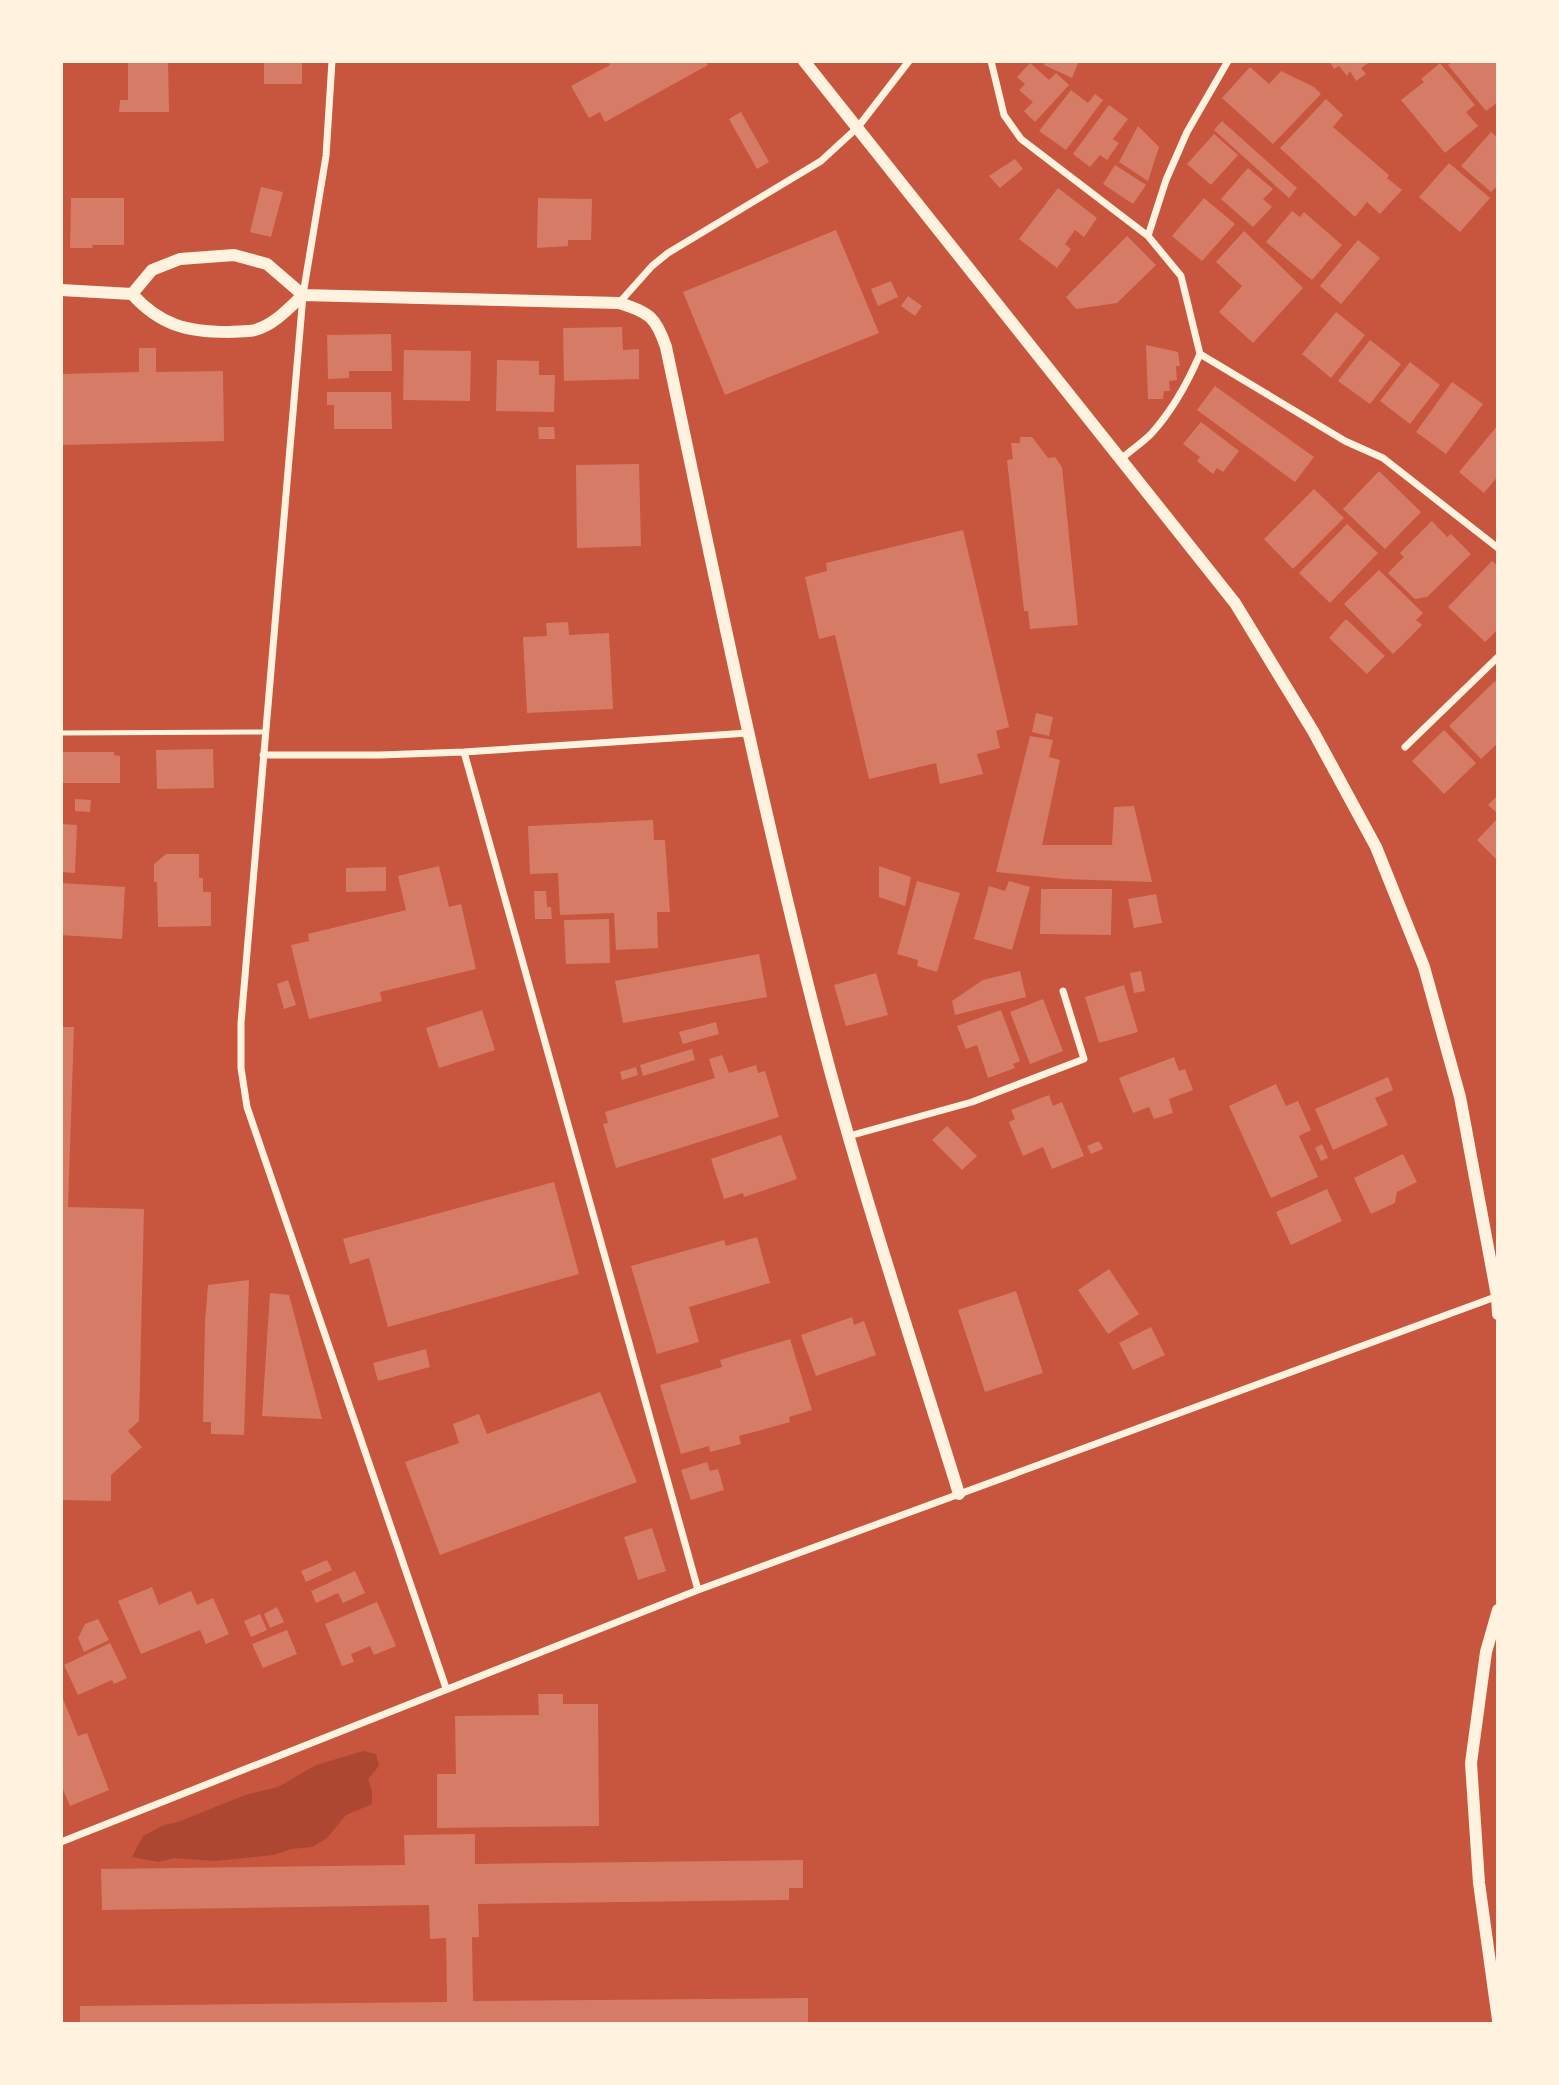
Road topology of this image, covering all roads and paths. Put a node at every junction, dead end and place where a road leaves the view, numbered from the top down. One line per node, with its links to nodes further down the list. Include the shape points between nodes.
1 (332, 61): 10 (street, via 326,156)
2 (804, 61): 6 (street)
3 (909, 61): 6 (street)
4 (991, 61): 7 (street, via 1004,115 1021,139)
5 (1228, 61): 7 (street, via 1186,132)
6 (858, 127): 11 (street, via 821,161 668,253); 13 (street)
7 (1148, 236): 12 (street, via 1181,276)
8 (61, 290): 9 (street)
9 (132, 293): 10 (street, via 148,312 205,332 254,330 272,322); 10 (street, via 152,270 180,258 234,255 267,264)
10 (303, 295): 11 (street); 16 (street)
11 (619, 303): 18 (street, via 652,317 666,347)
12 (1200, 354): 13 (street, via 1172,406 1150,435); 14 (street, via 1345,441 1383,458)
13 (1121, 459): 24 (street, via 1235,603 1376,847 1424,967 1460,1097)
14 (1498, 548)
15 (1498, 657): 19 (street)
16 (265, 732): 17 (lane); 21 (street)
17 (61, 733)
18 (748, 733): 20 (street); 23 (street)
19 (1405, 747)
20 (464, 752): 21 (street); 27 (street)
21 (263, 755): 29 (street, via 241,1023 247,1107)
22 (1063, 991): 23 (street, via 1084,1059 972,1102)
23 (849, 1136): 26 (street)
24 (1497, 1296): 25 (street); 26 (street)
25 (1498, 1314)
26 (959, 1494): 27 (street)
27 (698, 1590): 29 (street)
28 (1498, 1610): 31 (street, via 1486,1652 1471,1763 1479,1883)
29 (446, 1688): 30 (street)
30 (61, 1842)
31 (1498, 2020)

